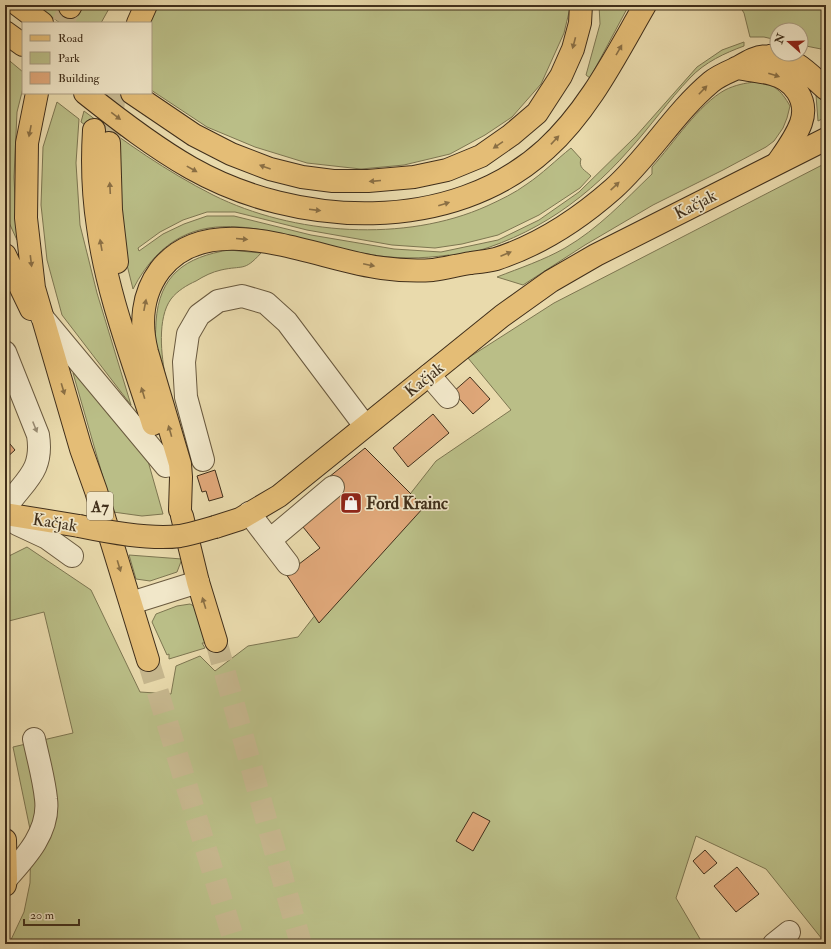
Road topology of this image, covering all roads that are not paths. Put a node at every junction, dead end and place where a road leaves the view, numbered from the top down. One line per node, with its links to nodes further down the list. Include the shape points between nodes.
1 (18, 5): 6 (main road)
2 (130, 5): 7 (main road)
3 (146, 5): 8 (main road)
4 (581, 5): 15 (main road, one-way to 15, via 580,23 573,49 561,76 537,113 481,156 447,170 414,177 333,181 270,169 231,154 194,135)
5 (645, 5): 14 (main road, one-way to 5, via 159,148 192,169 230,187 310,210 355,214 394,213 434,207 475,195 511,176 546,150 573,121 599,84)
6 (41, 22)
7 (122, 22)
8 (138, 22)
9 (5, 32): 10 (main road)
10 (22, 44)
11 (736, 68): 12 (main road, via 753,58 779,57 799,65); 18 (main road, one-way to 18, via 773,74 794,86 799,93 802,121); 29 (main road, one-way to 11, via 180,464 147,352 143,325 151,284 174,256 196,244 232,238 282,246 381,268 432,270 495,259 538,241 587,210 634,168 685,108 711,82)
12 (826, 89)
13 (37, 94): 20 (main road, A7, one-way to 20, via 27,143 26,218 34,288)
14 (86, 94)
15 (133, 94)
16 (102, 136): 27 (main road, one-way to 16, via 113,296 102,250 93,168)
17 (826, 139): 18 (main road, Kačjak)
18 (778, 162): 23 (main road, Kačjak, via 596,255 551,281 502,316)
19 (5, 255): 22 (main road)
20 (42, 316): 22 (main road, A7); 27 (lane)
21 (5, 352): 31 (lane, one-way to 31, via 38,435 40,448 38,460 25,483)
22 (52, 352): 36 (main road, A7, one-way to 36)
23 (429, 375): 24 (lane); 25 (main road, Kačjak)
24 (448, 397)
25 (366, 426): 26 (lane, via 287,322 266,303 242,296 218,301 199,315 191,328 184,362 186,397); 30 (main road, Kačjak, via 279,496)
26 (203, 460)
27 (166, 466): 29 (main road)
28 (333, 488): 32 (lane)
29 (180, 510): 35 (main road)
30 (249, 513): 31 (main road, Kačjak, bridge, via 240,519 178,536 104,531); 32 (lane)
31 (12, 519): 33 (lane, via 47,538)
32 (270, 540): 34 (lane)
33 (72, 556)
34 (288, 564)
35 (198, 582): 36 (lane); 37 (main road, one-way to 35)
36 (131, 603): 38 (main road, A7)
37 (216, 641)
38 (148, 660)
39 (34, 739): 41 (lane, via 46,800 45,818 37,841)
40 (6, 845): 41 (main road)
41 (6, 882)

